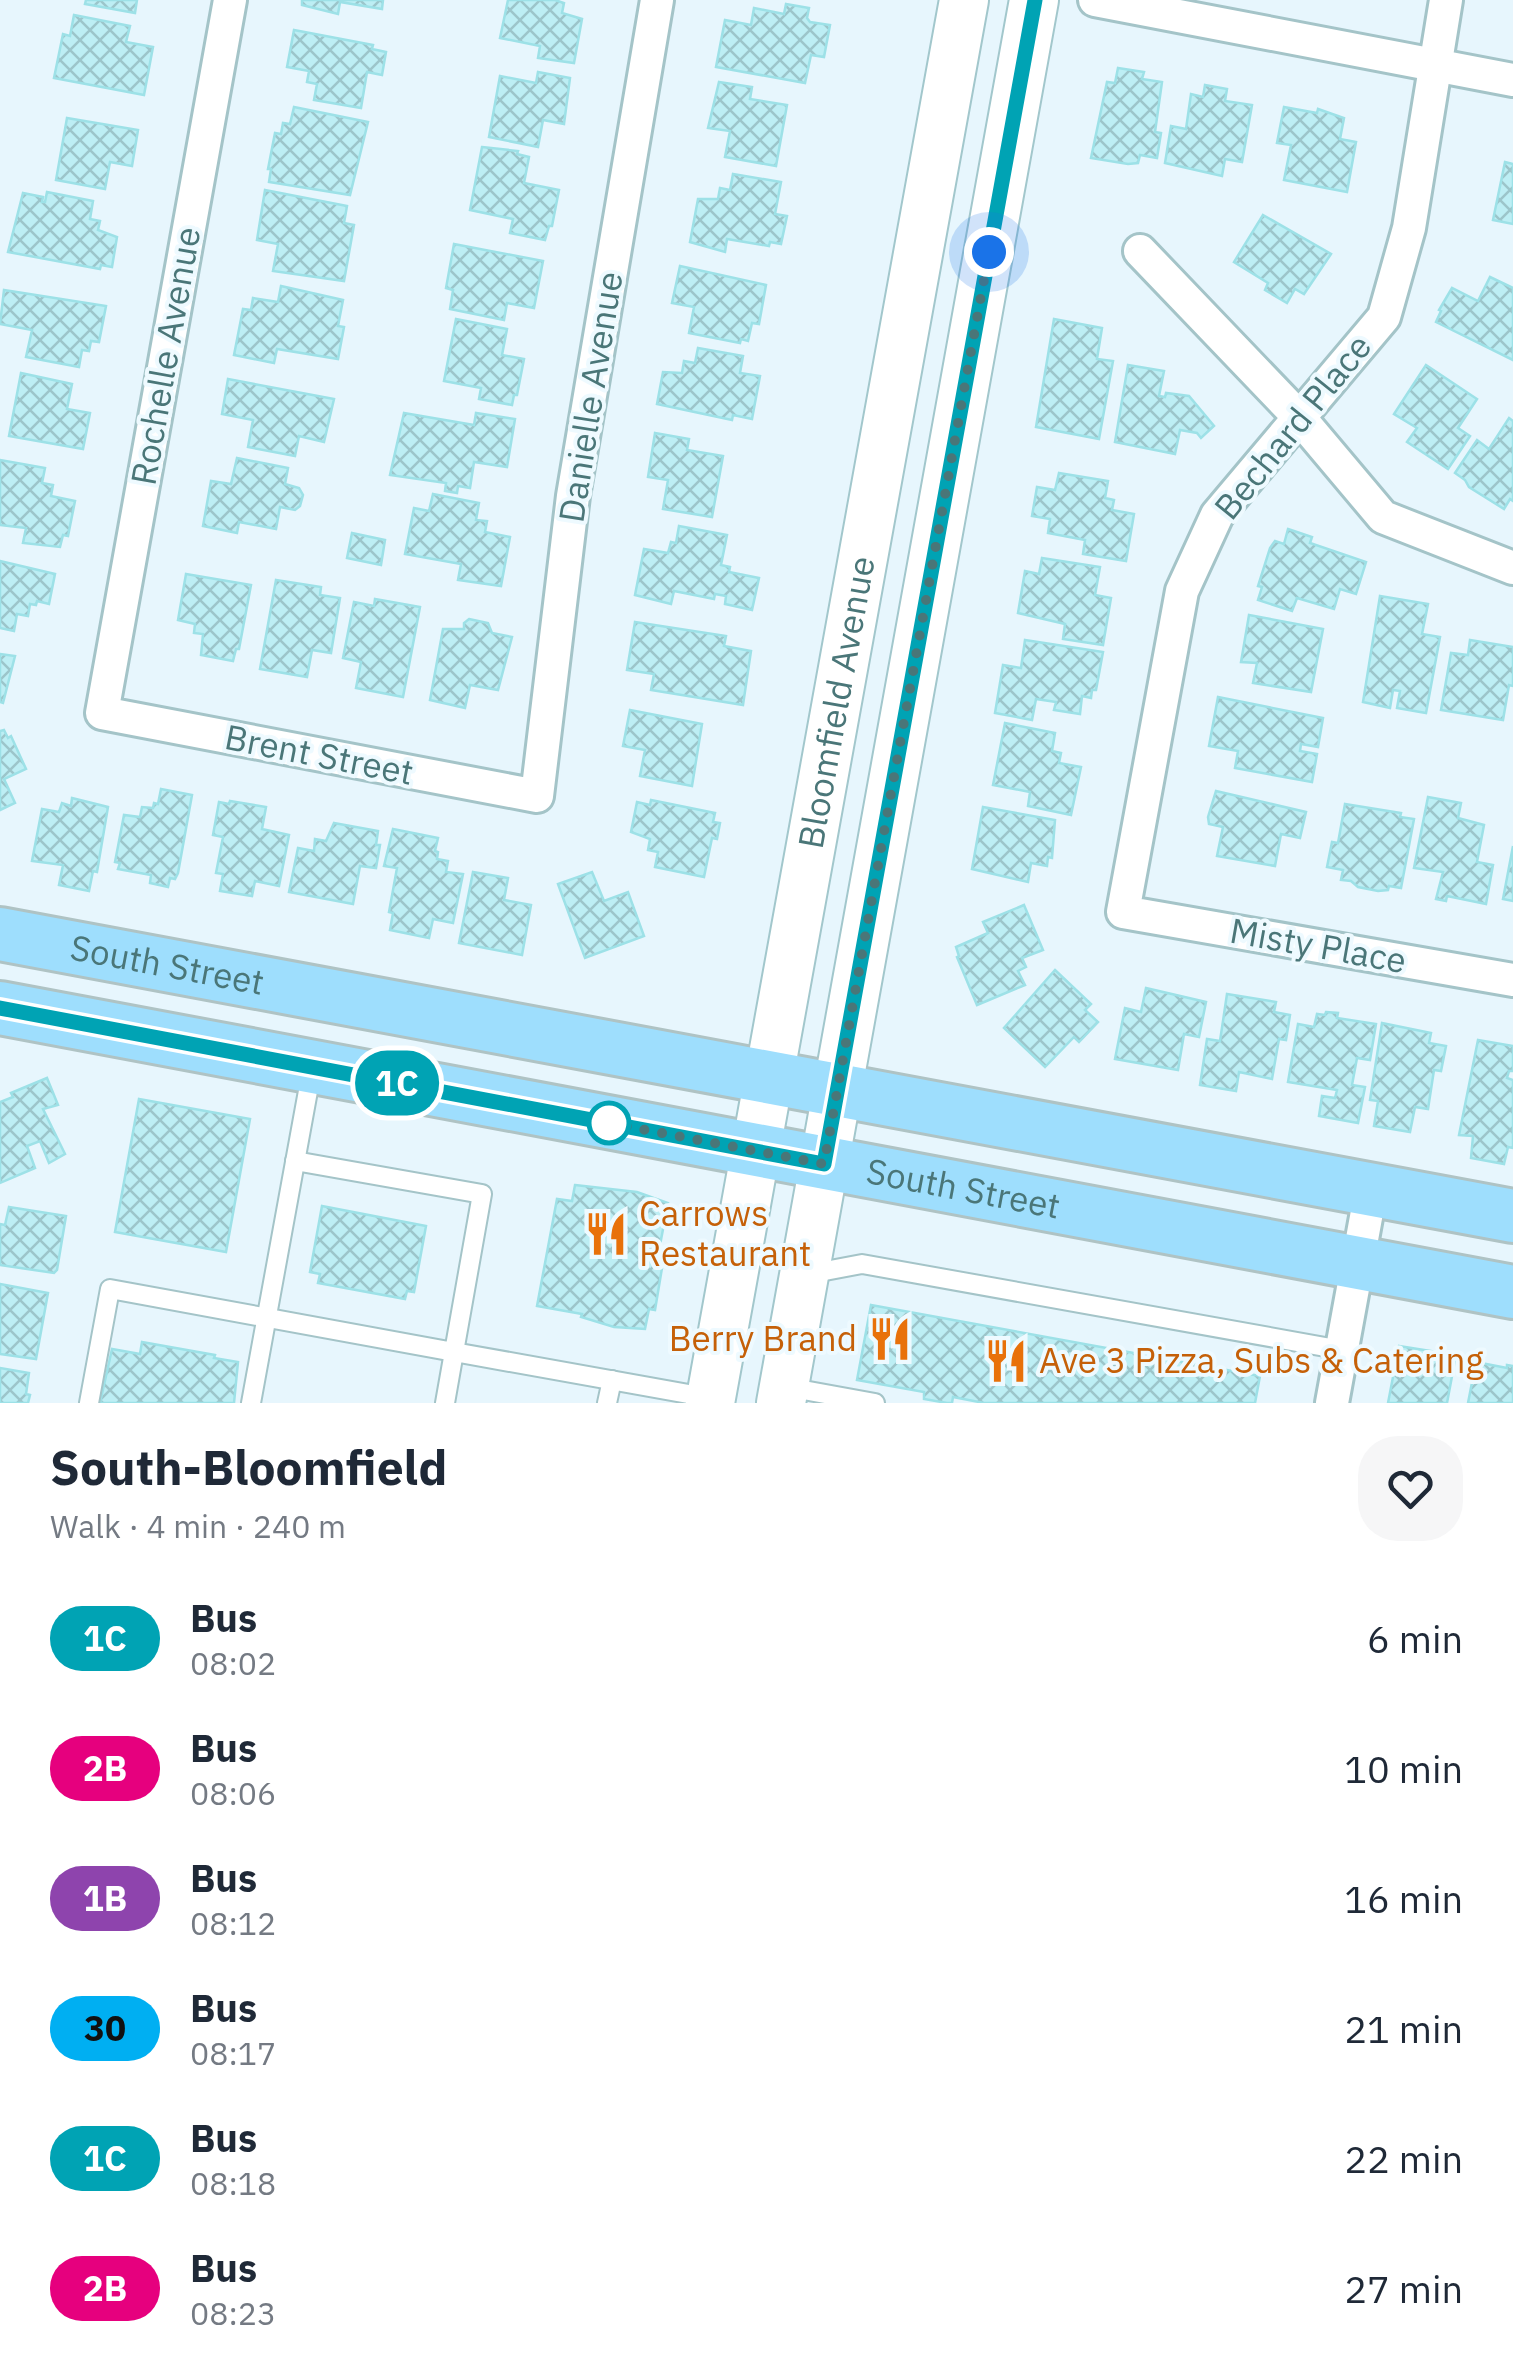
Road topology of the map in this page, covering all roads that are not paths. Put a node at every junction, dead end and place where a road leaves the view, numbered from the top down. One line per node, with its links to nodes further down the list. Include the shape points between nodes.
1 (230, 0): 12 (street, Rochelle Avenue)
2 (657, 0): 13 (street, Danielle Avenue, via 574,496)
3 (964, 0): 19 (street, Bloomfield Avenue)
4 (1034, 0): 20 (street, Bloomfield Avenue)
5 (1097, 0): 7 (street)
6 (1446, 0): 7 (street, Bechard Place)
7 (1434, 65): 8 (street); 10 (street, Bechard Place, via 1409,228 1384,317)
8 (1513, 80)
9 (1140, 252): 10 (street)
10 (1298, 416): 11 (street, via 1383,517); 14 (street, Bechard Place, via 1217,515 1182,591)
11 (1513, 568)
12 (102, 713): 13 (street, Brent Street)
13 (538, 796)
14 (1123, 912): 16 (street, Misty Place)
15 (0, 934): 19 (main road, South Street)
16 (1513, 980)
17 (0, 1008): 18 (main road, South Street)
18 (312, 1067): 21 (main road, South Street); 22 (lane)
19 (769, 1077): 20 (main road, South Street); 21 (street, Bloomfield Avenue)
20 (838, 1090): 23 (street, Bloomfield Avenue); 24 (main road, South Street)
21 (756, 1151): 23 (main road, South Street); 34 (street, Bloomfield Avenue)
22 (295, 1160): 29 (lane); 31 (lane, via 482,1194)
23 (824, 1164): 26 (main road, South Street); 27 (street, Bloomfield Avenue)
24 (1371, 1190): 25 (main road, South Street); 26 (street)
25 (1513, 1216)
26 (1358, 1263): 28 (main road, South Street); 30 (street)
27 (804, 1276): 30 (lane, via 862,1264); 33 (street, Bloomfield Avenue)
28 (1513, 1292)
29 (266, 1317): 31 (lane); 35 (lane, via 110,1289); 36 (lane)
30 (1342, 1350): 40 (street)
31 (454, 1352): 32 (lane); 37 (lane)
32 (612, 1380): 34 (lane); 38 (lane)
33 (783, 1395): 39 (lane)
34 (711, 1401)
35 (89, 1403)
36 (251, 1403)
37 (445, 1403)
38 (607, 1403)
39 (875, 1403)
40 (1332, 1403)

